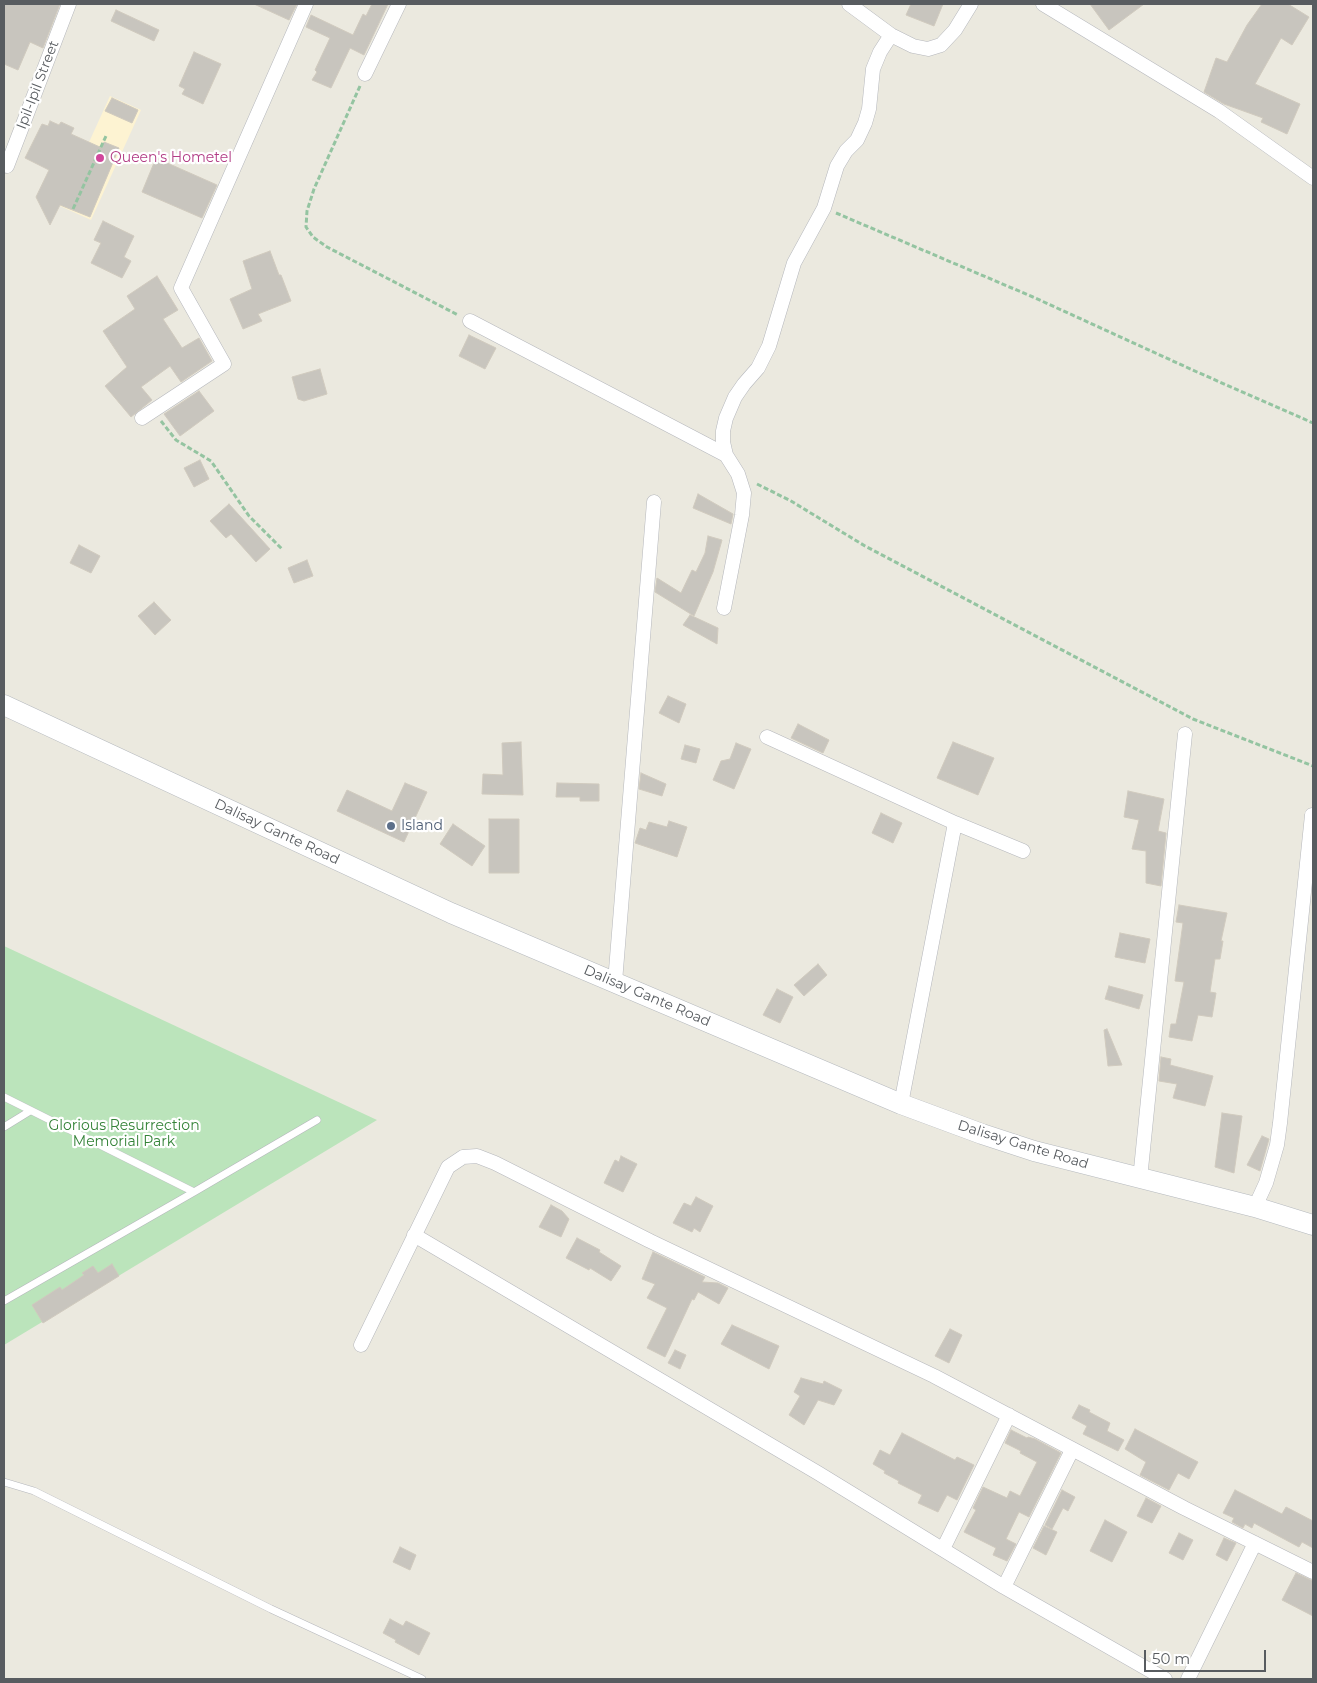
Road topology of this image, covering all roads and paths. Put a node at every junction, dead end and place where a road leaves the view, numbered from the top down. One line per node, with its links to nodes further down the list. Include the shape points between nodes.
1 (69, 4): 10 (street, Ipil-Ipil Street)
2 (306, 4): 15 (street, via 180,288 224,364)
3 (399, 4): 8 (street)
4 (849, 4): 7 (street)
5 (971, 4): 7 (street, via 941,45 928,49 913,46)
6 (1043, 4): 11 (street, via 1219,111)
7 (891, 35): 13 (street, via 874,69 865,122 857,140 837,166)
8 (365, 74): 14 (path, via 314,190 306,227 327,247)
9 (106, 136): 12 (path)
10 (7, 166)
11 (1313, 178)
12 (73, 208)
13 (824, 208): 16 (path, via 1033,296); 17 (street, via 794,264 769,346 758,368 735,397 726,418 723,442)
14 (470, 321): 17 (street)
15 (147, 414): 20 (path, via 176,440 210,461 249,516)
16 (1313, 423)
17 (726, 455): 18 (street)
18 (738, 474): 21 (street, via 744,493 742,515); 25 (path, via 865,546 1193,719)
19 (654, 502): 29 (street)
20 (283, 550)
21 (724, 608)
22 (4, 705): 29 (main road, Dalisay Gante Road, via 450,913)
23 (1185, 734): 35 (street)
24 (767, 737): 27 (street)
25 (1313, 766)
26 (1312, 816): 37 (street, via 1277,1145)
27 (955, 823): 28 (street); 31 (street)
28 (1023, 851)
29 (615, 982): 31 (main road, Dalisay Gante Road)
30 (4, 1097): 32 (lane)
31 (902, 1104): 35 (main road, Dalisay Gante Road, via 1034,1151)
32 (30, 1110): 34 (lane); 36 (lane)
33 (317, 1120): 36 (lane)
34 (4, 1127)
35 (1140, 1179): 37 (main road, Dalisay Gante Road)
36 (194, 1192): 40 (lane)
37 (1255, 1207): 38 (main road, Dalisay Gante Road)
38 (1313, 1225)
39 (414, 1235): 41 (street); 42 (street, via 448,1167 463,1157 477,1156); 46 (street)
40 (4, 1301)
41 (361, 1345)
42 (1009, 1415): 43 (street); 46 (street)
43 (1072, 1450): 45 (street); 48 (street)
44 (4, 1482): 49 (lane, via 34,1491 271,1609)
45 (1255, 1543): 47 (street); 51 (street)
46 (942, 1549): 48 (street)
47 (1313, 1572)
48 (1004, 1587): 50 (street)
49 (422, 1679)
50 (1165, 1679)
51 (1188, 1679)

